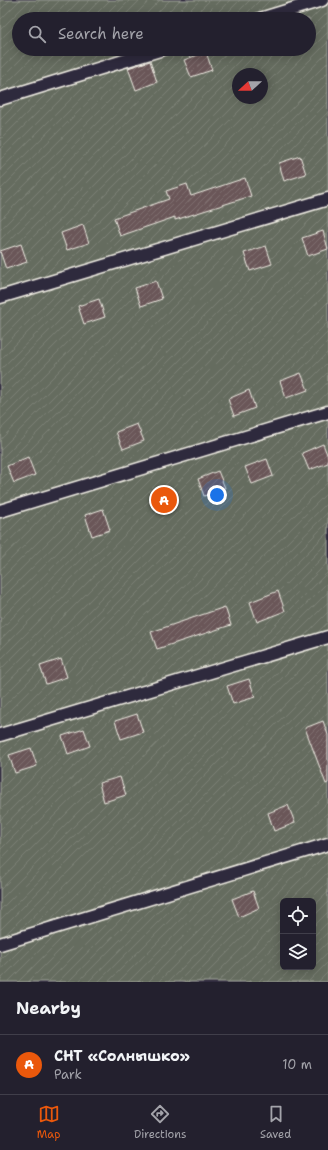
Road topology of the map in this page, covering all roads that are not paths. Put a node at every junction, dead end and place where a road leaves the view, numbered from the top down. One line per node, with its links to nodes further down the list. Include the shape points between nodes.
1 (322, 0): 2 (lane)
2 (283, 12)
3 (140, 56): 4 (lane)
4 (0, 99)
5 (328, 199): 6 (lane)
6 (0, 297)
7 (328, 412): 8 (lane)
8 (0, 511)
9 (328, 637): 10 (lane)
10 (0, 736)
11 (328, 844): 12 (lane)
12 (0, 944)

